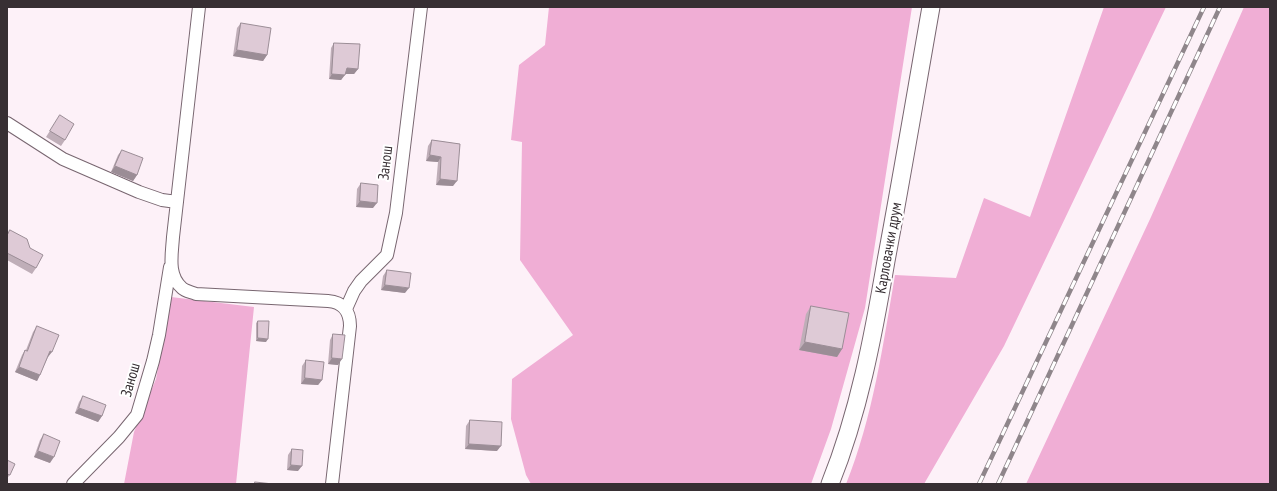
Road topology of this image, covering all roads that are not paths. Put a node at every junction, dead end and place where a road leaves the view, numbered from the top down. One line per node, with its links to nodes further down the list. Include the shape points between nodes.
1 (199, 7): 5 (street, Занош)
2 (421, 7): 7 (street, Занош, via 396,213 387,254 361,281)
3 (931, 7): 10 (main road, Карловачки друм, via 871,346 848,434)
4 (7, 123): 5 (street, via 63,159 139,192)
5 (177, 202): 6 (street, Занош)
6 (171, 260): 7 (street, Занош, via 173,275 182,288 196,294 328,301); 8 (street, Занош, via 159,335 137,415 110,448)
7 (346, 309): 9 (street, via 350,317 350,326)
8 (73, 484)
9 (332, 484)
10 (830, 484)

